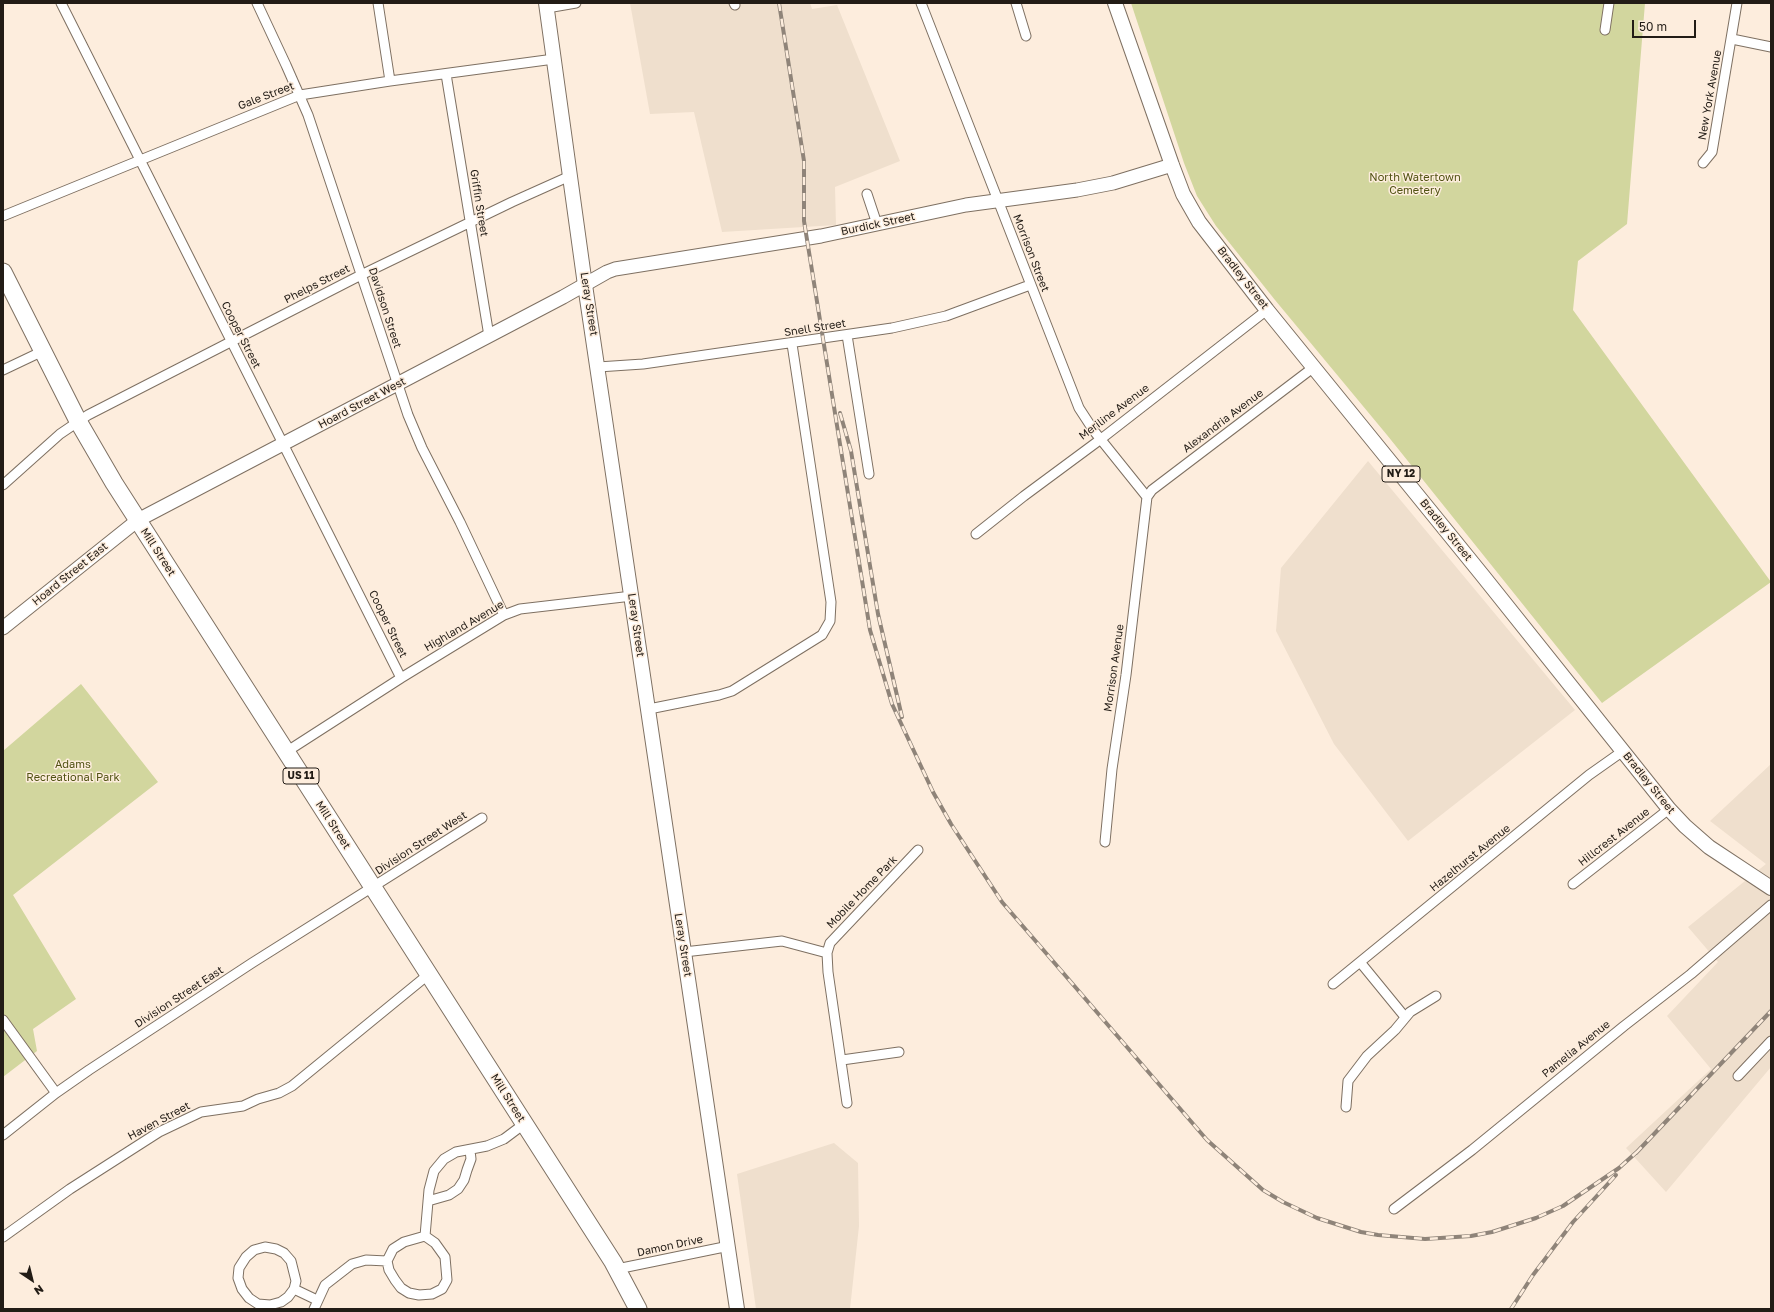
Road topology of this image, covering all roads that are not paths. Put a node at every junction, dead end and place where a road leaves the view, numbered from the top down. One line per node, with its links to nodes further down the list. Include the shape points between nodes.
1 (61, 3): 19 (street, Cooper Street)
2 (256, 3): 18 (street, Davidson Street)
3 (378, 3): 17 (street)
4 (576, 3): 10 (street)
5 (921, 3): 24 (street, Morrison Street)
6 (1016, 3): 12 (street)
7 (1115, 3): 21 (main road, Bradley Street / NY 12)
8 (1609, 3): 11 (street)
9 (1737, 3): 13 (street, New York Avenue)
10 (546, 6): 15 (main road, Leray Street)
11 (1605, 30)
12 (1026, 36)
13 (1732, 39): 14 (street); 20 (street, New York Avenue, via 1712,152)
14 (1771, 47)
15 (554, 59): 16 (street, Gale Street); 22 (main road, Leray Street)
16 (446, 74): 17 (street, Gale Street); 26 (street, Griffin Street)
17 (390, 81): 18 (street, Gale Street)
18 (300, 95): 19 (street, Gale Street); 29 (street, Davidson Street)
19 (139, 160): 25 (street, Gale Street); 35 (street, Cooper Street)
20 (1702, 163)
21 (1172, 165): 24 (street, Burdick Street, via 1113,183); 32 (main road, Bradley Street / NY 12, via 1183,194 1199,222)
22 (570, 176): 26 (street, Phelps Street); 30 (main road, Leray Street)
23 (867, 194): 27 (street)
24 (998, 200): 27 (street, Burdick Street); 31 (street, Morrison Street)
25 (3, 216)
26 (470, 223): 29 (street, Phelps Street); 34 (street, Griffin Street)
27 (877, 224): 30 (street, Burdick Street, via 814,237 616,269)
28 (3, 272): 37 (highway, Mill Street / US 11)
29 (361, 275): 35 (street, Phelps Street); 41 (street, Davidson Street)
30 (585, 284): 34 (street, Hoard Street West); 38 (main road, Leray Street)
31 (1030, 285): 33 (street, Snell Street, via 946,316); 43 (street, Morrison Street, via 1079,408)
32 (1267, 310): 39 (main road, Bradley Street / NY 12); 43 (street, Meriline Avenue)
33 (847, 335): 36 (street, Snell Street); 45 (street)
34 (489, 336): 41 (street, Hoard Street West)
35 (231, 341): 42 (street, Phelps Street); 44 (street, Cooper Street)
36 (792, 344): 38 (street, Snell Street, via 643,364); 54 (street, via 831,602 830,621 822,635 732,690)
37 (43, 351): 40 (street); 42 (highway, Mill Street / US 11)
38 (598, 367): 50 (main road, Leray Street)
39 (1314, 367): 47 (street, Alexandria Avenue, via 1152,490); 55 (main road, Bradley Street / NY 12)
40 (3, 370)
41 (398, 384): 44 (street, Hoard Street West); 51 (street, Davidson Street, via 422,448)
42 (78, 421): 46 (street, Phelps Street); 48 (highway, Mill Street / US 11)
43 (1101, 438): 47 (street, Morrison Street); 49 (street, Meriline Avenue)
44 (283, 444): 48 (street, Hoard Street West); 53 (street, Cooper Street)
45 (869, 474)
46 (3, 484)
47 (1147, 497): 59 (street, Morrison Avenue)
48 (138, 520): 52 (street, Hoard Street East); 56 (highway, Mill Street / US 11)
49 (976, 534)
50 (632, 596): 51 (street, Highland Avenue, via 520,609); 54 (main road, Leray Street)
51 (504, 615): 53 (street, Highland Avenue)
52 (3, 628)
53 (401, 678): 56 (street, Highland Avenue)
54 (649, 709): 65 (main road, Leray Street)
55 (1623, 751): 57 (main road, Bradley Street / NY 12); 67 (street, Hazelhurst Avenue)
56 (286, 752): 62 (highway, Mill Street / US 11)
57 (1669, 808): 61 (street, Hillcrest Avenue); 63 (main road, Bradley Street / NY 12, via 1709,847)
58 (482, 818): 62 (street, Division Street West)
59 (1105, 842)
60 (918, 850): 66 (street, Mobile Home Park, via 830,943)
61 (1573, 884)
62 (374, 888): 68 (highway, Mill Street / US 11); 77 (street, Division Street East, via 252,963)
63 (1771, 888)
64 (1771, 905): 84 (street, Pamelia Avenue, via 1691,974 1472,1150)
65 (684, 952): 66 (street, via 782,941); 87 (main road, Leray Street)
66 (827, 953): 75 (street)
67 (1360, 962): 69 (street, Hazelhurst Avenue); 71 (street)
68 (429, 974): 80 (highway, Mill Street / US 11); 85 (street, Haven Street, via 292,1086 242,1106 201,1112 159,1132)
69 (1333, 984)
70 (1436, 996): 71 (street)
71 (1405, 1017): 79 (street, via 1367,1056 1348,1081)
72 (3, 1020): 77 (street)
73 (1771, 1041): 76 (street)
74 (899, 1052): 75 (street)
75 (842, 1060): 78 (street)
76 (1738, 1076)
77 (56, 1093): 81 (street, Division Street East)
78 (847, 1103)
79 (1346, 1107)
80 (524, 1124): 82 (street, via 504,1139); 89 (highway, Mill Street / US 11)
81 (3, 1136)
82 (470, 1150): 83 (street, via 456,1152 444,1159 434,1171); 83 (street, via 471,1159 458,1190)
83 (428, 1201): 86 (street)
84 (1394, 1208)
85 (3, 1236)
86 (426, 1236): 88 (street, via 404,1242 393,1249); 88 (street, via 445,1257 447,1280 442,1289 432,1294 409,1293 395,1280)
87 (729, 1246): 89 (street, Damon Drive); 93 (main road, Leray Street)
88 (387, 1261): 91 (street, via 366,1260 352,1264 325,1285)
89 (617, 1269): 92 (highway, Mill Street / US 11)
90 (294, 1289): 90 (street, via 281,1302 270,1305 258,1304 242,1290 238,1278 239,1268 254,1250 265,1247 276,1249 291,1261 296,1281); 91 (street)
91 (315, 1305)
92 (638, 1309)
93 (737, 1309)

